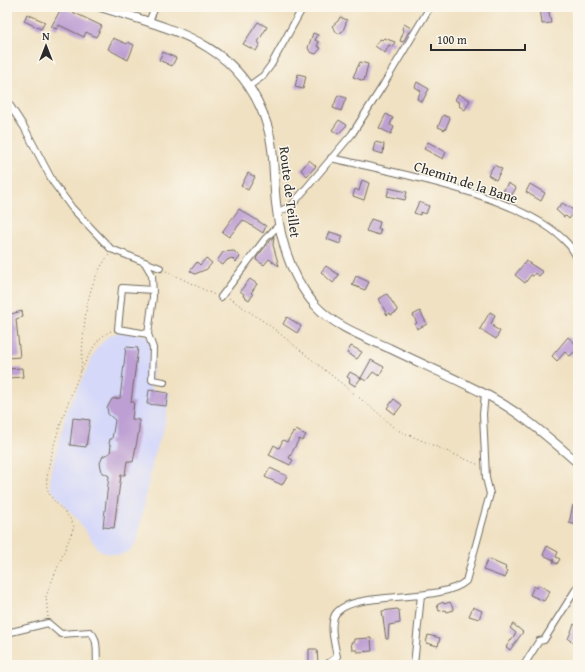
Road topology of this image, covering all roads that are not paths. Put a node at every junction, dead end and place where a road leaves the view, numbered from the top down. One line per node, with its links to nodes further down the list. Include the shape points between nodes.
1 (100, 7): 5 (main road, Route de Teillet)
2 (155, 7): 5 (street)
3 (303, 7): 6 (street, via 271,65 263,76)
4 (430, 7): 8 (street, via 352,134)
5 (149, 22): 6 (main road, Route de Teillet, via 195,39 217,52 235,68)
6 (249, 86): 9 (main road, Route de Teillet, via 267,125)
7 (7, 101): 12 (street, via 53,182 72,208 105,244)
8 (331, 158): 9 (street, via 292,205); 11 (street, Chemin de la Bane, via 441,184 510,207 558,235)
9 (277, 213): 10 (main road, Route de Teillet)
10 (278, 226): 15 (street, via 265,239); 18 (main road, Route de Teillet, via 286,253 301,286 316,306 332,319 356,333)
11 (578, 259)
12 (145, 263): 13 (street); 14 (street, via 152,275)
13 (160, 268)
14 (153, 290): 16 (street); 16 (street, via 122,288 118,328)
15 (223, 296)
16 (148, 334): 17 (street, via 152,348 152,380)
17 (164, 382)
18 (485, 394): 19 (main road, Route de Teillet, via 548,436); 21 (street, via 483,414 490,494 466,581 457,587)
19 (578, 463)
20 (578, 586): 26 (street, via 544,640 539,641)
21 (421, 595): 24 (street, via 365,600 340,608 333,619 332,628 337,657); 25 (street)
22 (7, 633): 23 (street, via 48,623 61,634 90,632 94,635)
23 (97, 665)
24 (326, 665)
25 (414, 665)
26 (524, 665)

